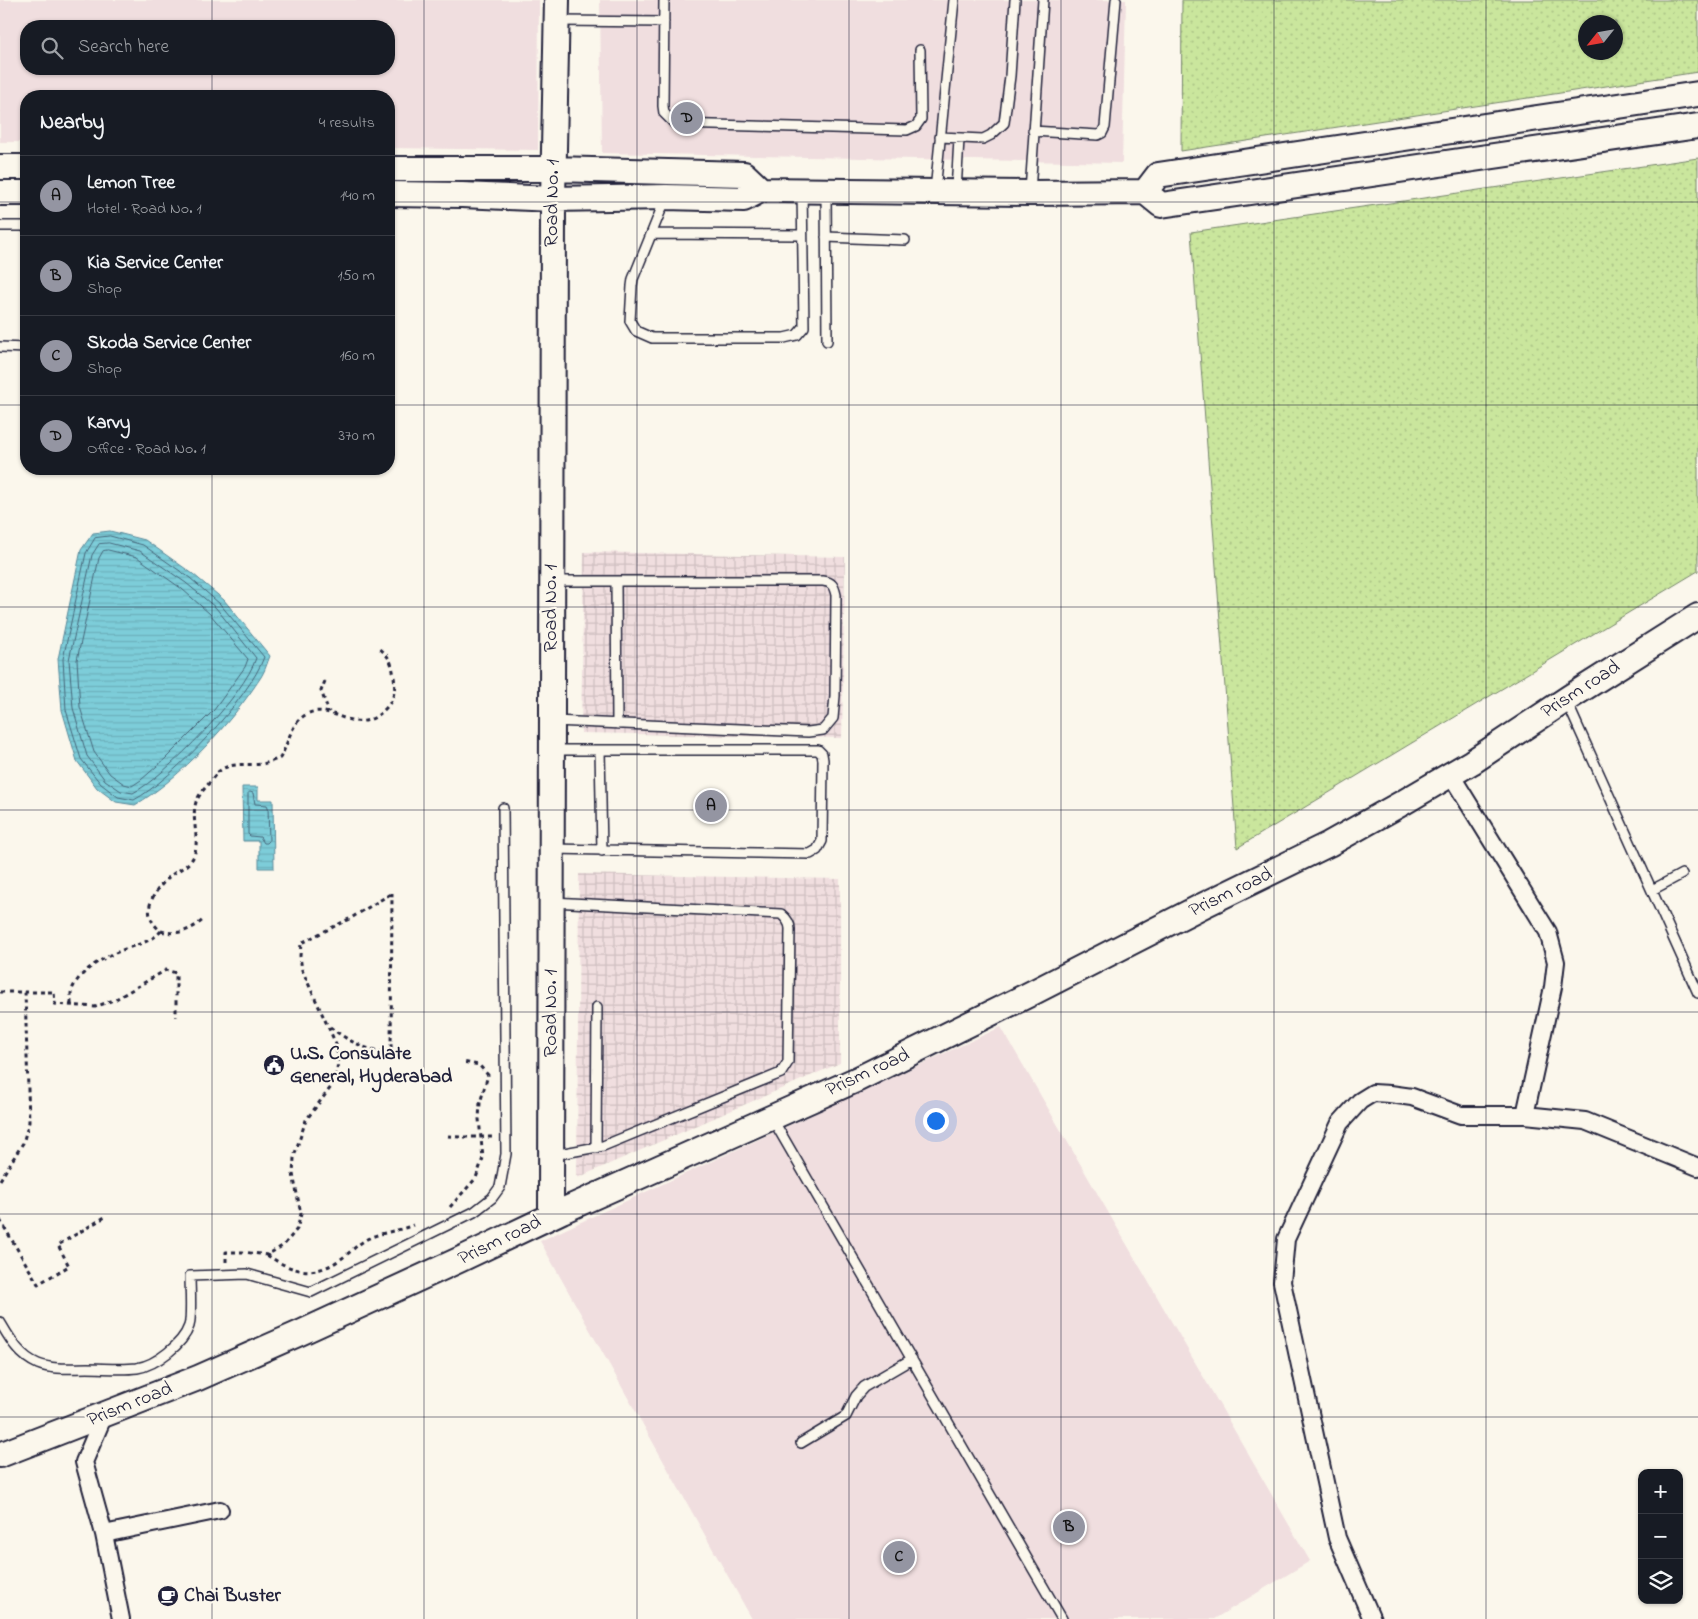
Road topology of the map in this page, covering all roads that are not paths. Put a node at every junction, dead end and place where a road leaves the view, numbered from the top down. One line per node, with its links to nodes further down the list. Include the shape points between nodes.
1 (664, 0): 7 (lane)
2 (954, 0): 12 (lane)
3 (1015, 0): 13 (lane, via 1004,123 982,139)
4 (1044, 0): 11 (lane)
5 (1116, 0): 11 (lane, via 1102,133)
6 (558, 10): 7 (lane); 17 (street, Road No. 1)
7 (664, 22): 8 (lane, via 663,106 664,113 675,124 907,130 916,126 920,119)
8 (920, 50)
9 (1698, 94): 23 (street, via 1158,175)
10 (1698, 126): 23 (street, via 1161,205)
11 (1033, 131): 25 (lane)
12 (940, 137): 13 (lane); 22 (lane)
13 (959, 139): 22 (lane)
14 (0, 167): 15 (street)
15 (20, 167)
16 (395, 168): 17 (street)
17 (554, 170): 18 (street, via 744,174); 28 (street, Road No. 1)
18 (761, 190): 19 (street); 27 (street, via 744,198)
19 (802, 191): 20 (street); 32 (lane)
20 (826, 191): 22 (street); 33 (lane)
21 (0, 192): 24 (street)
22 (945, 192): 25 (street)
23 (1146, 192): 25 (street)
24 (20, 193)
25 (1030, 193)
26 (395, 194): 28 (street)
27 (666, 197): 28 (street); 31 (lane)
28 (552, 199): 38 (street, Road No. 1)
29 (0, 226): 30 (lane)
30 (20, 226)
31 (652, 234): 32 (lane); 32 (lane, via 633,278 630,321 636,331 652,338 784,338 797,335 804,327)
32 (802, 234)
33 (826, 238): 34 (lane); 35 (lane)
34 (905, 240)
35 (827, 342)
36 (0, 347): 37 (lane)
37 (20, 348)
38 (551, 581): 39 (lane); 42 (street, Road No. 1)
39 (616, 581): 43 (lane); 43 (lane, via 823,581 830,582 836,595 836,696 833,718 823,730)
40 (1698, 616): 41 (street, Prism road)
41 (1566, 700): 46 (street, Prism road); 51 (lane)
42 (552, 721): 43 (lane); 44 (street, Road No. 1)
43 (617, 724)
44 (552, 750): 45 (lane); 48 (street, Road No. 1)
45 (600, 750): 49 (lane); 49 (lane, via 818,750 823,760 822,841 810,854)
46 (1452, 775): 55 (street, via 1548,932 1556,962 1554,987); 56 (street, Prism road, via 1329,844 858,1079)
47 (503, 808): 61 (lane, via 506,1154 500,1187 492,1198 474,1212 311,1292 247,1274 190,1276 189,1325 183,1337 164,1356 138,1368 59,1368 38,1364 14,1346)
48 (552, 849): 49 (lane); 52 (street, Road No. 1)
49 (602, 851)
50 (1682, 874): 51 (lane)
51 (1652, 890): 53 (lane)
52 (552, 902): 57 (lane, via 781,914 790,925 788,1062 781,1072); 58 (street, Road No. 1)
53 (1698, 993)
54 (597, 1008): 57 (lane)
55 (1525, 1115): 59 (street, via 1584,1121); 70 (street, via 1461,1115 1412,1097 1373,1093 1360,1101 1340,1123 1286,1239 1282,1282 1337,1538)
56 (772, 1118): 60 (street, Prism road); 62 (lane)
57 (596, 1148): 58 (lane)
58 (550, 1156): 60 (street, Road No. 1)
59 (1698, 1167)
60 (550, 1216): 63 (street, Prism road, via 291,1337)
61 (0, 1322)
62 (912, 1359): 64 (lane, via 864,1387 846,1416); 69 (lane)
63 (104, 1415): 65 (street, Prism road); 67 (street, via 84,1462)
64 (801, 1443)
65 (0, 1455)
66 (220, 1510): 67 (street)
67 (104, 1534): 68 (street)
68 (121, 1619)
69 (1062, 1619)
70 (1372, 1619)

